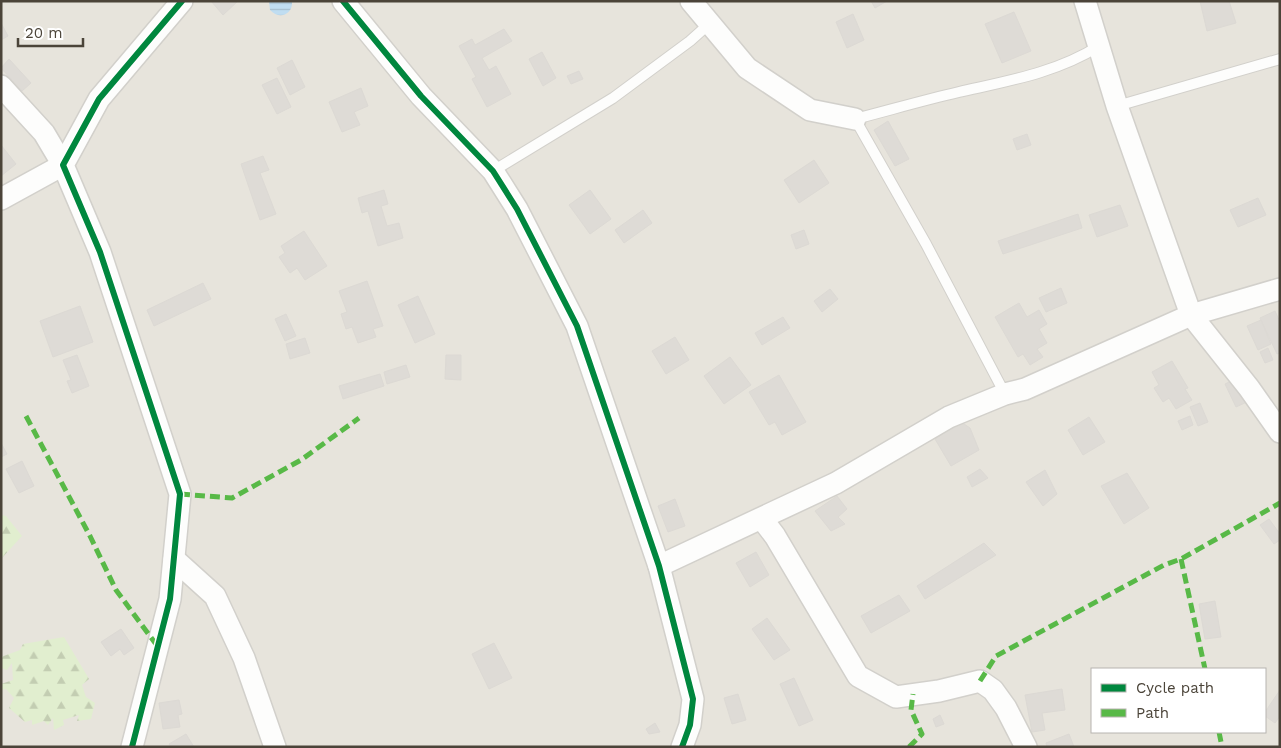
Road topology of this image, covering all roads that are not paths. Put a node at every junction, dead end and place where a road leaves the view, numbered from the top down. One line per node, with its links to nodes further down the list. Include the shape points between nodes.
1 (343, 1): 12 (street, via 421,96)
2 (691, 1): 5 (street)
3 (1085, 1): 6 (street)
4 (177, 3): 11 (street, via 99,99)
5 (709, 24): 10 (street, via 747,68 810,110); 12 (lane, via 613,98)
6 (1099, 46): 9 (street); 10 (lane, via 1042,73)
7 (1280, 59): 9 (lane)
8 (1, 86): 11 (street, via 44,133)
9 (1117, 106): 15 (street)
10 (855, 119): 16 (lane)
11 (63, 165): 13 (street); 19 (street, via 100,252 180,494)
12 (493, 171): 20 (street, via 517,209 577,326)
13 (1, 199)
14 (1280, 289): 15 (street)
15 (1191, 316): 16 (street, via 1025,389); 17 (street)
16 (1005, 394): 18 (street, via 949,417 836,483)
17 (1280, 432)
18 (762, 519): 20 (street); 24 (street, via 858,676 896,697 980,681 993,690 1006,708)
19 (174, 559): 21 (street, via 170,598); 22 (street, via 215,596 244,658)
20 (659, 566): 23 (street, via 693,699 690,726)
21 (132, 747)
22 (275, 747)
23 (682, 747)
24 (1026, 747)

